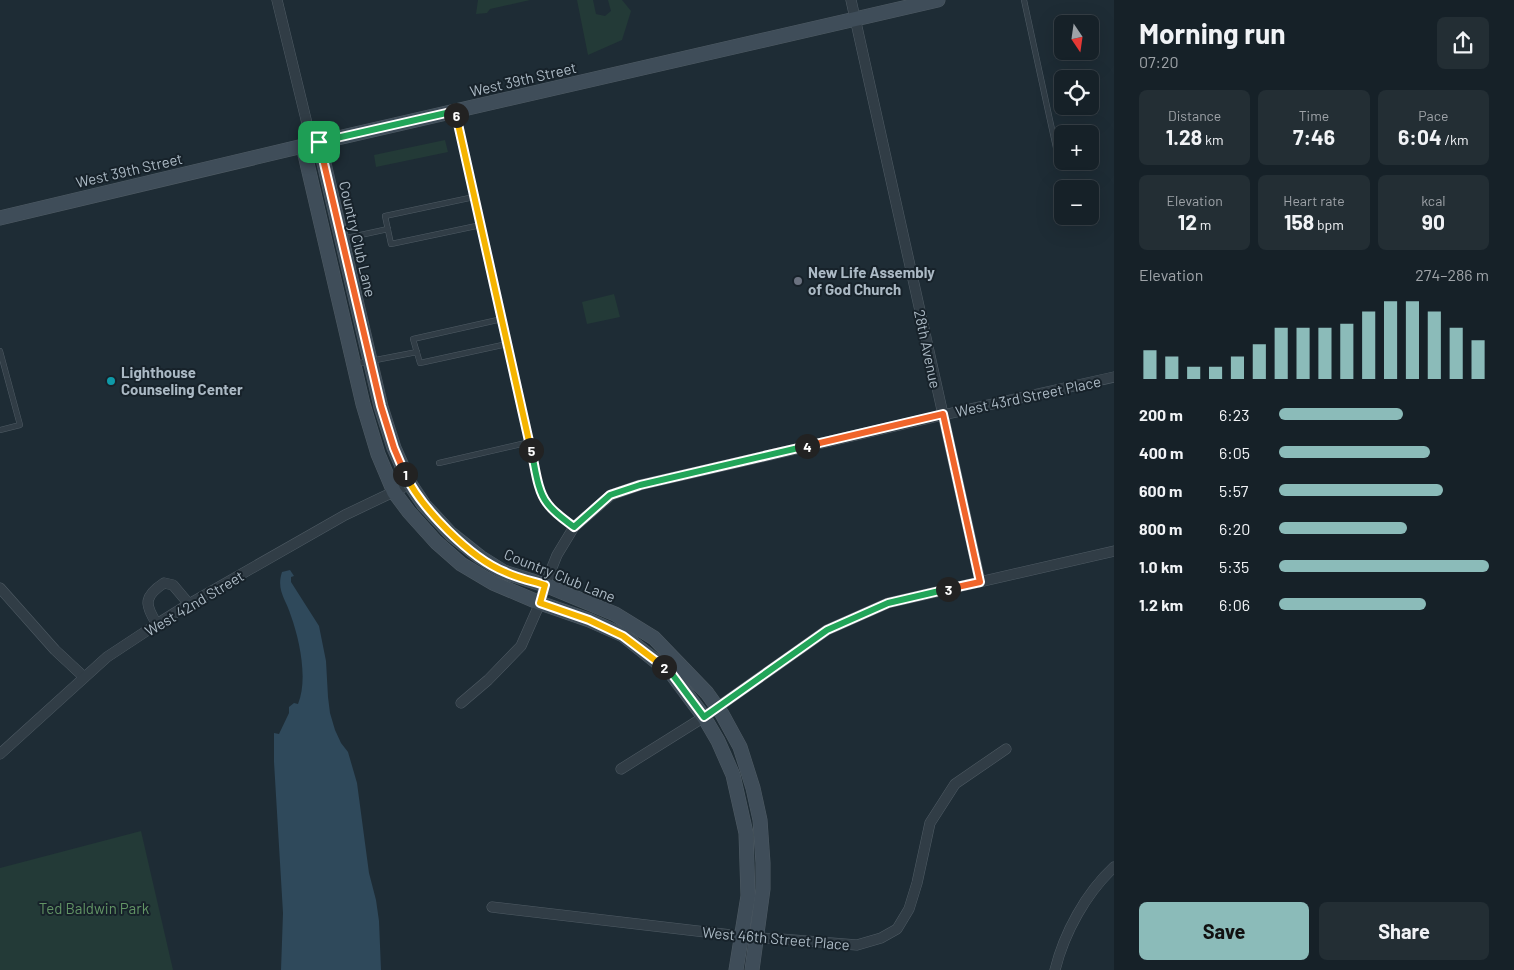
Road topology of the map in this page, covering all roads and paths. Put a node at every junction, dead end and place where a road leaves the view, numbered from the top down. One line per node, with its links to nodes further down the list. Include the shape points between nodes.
1 (277, 0): 8 (street, Country Club Lane)
2 (852, 0): 5 (street, 28th Avenue)
3 (938, 0): 5 (street, West 39th Street)
4 (1024, 0): 7 (lane)
5 (856, 18): 6 (street, West 39th Street); 21 (street, 28th Avenue)
6 (455, 111): 8 (street, West 39th Street); 9 (lane)
7 (1054, 139)
8 (312, 144): 10 (street, West 39th Street); 13 (street, Country Club Lane); 19 (street, Country Club Lane)
9 (474, 197): 11 (lane); 12 (lane, via 385,216)
10 (0, 218)
11 (481, 225): 12 (lane, via 391,244); 14 (lane)
12 (388, 229): 13 (lane)
13 (342, 239): 18 (street, Country Club Lane)
14 (502, 319): 15 (lane); 17 (lane, via 413,339)
15 (508, 344): 17 (lane, via 420,363); 23 (lane)
16 (0, 351): 22 (lane, via 20,425)
17 (417, 352): 18 (lane)
18 (370, 360): 19 (lane); 25 (street, Country Club Lane, via 394,448)
19 (354, 364): 26 (street, Country Club Lane, via 378,454)
20 (1114, 377): 21 (street, West 43rd Street Place)
21 (943, 414): 27 (street, West 43rd Street Place, via 640,485 610,495); 29 (street, 28th Avenue)
22 (0, 430)
23 (530, 442): 24 (lane); 27 (lane, via 545,502)
24 (439, 463)
25 (410, 484): 26 (street, West 42nd Street); 30 (street, Country Club Lane, via 451,534 480,557 504,572)
26 (394, 492): 32 (street, Country Club Lane, via 408,512 461,564 493,583); 33 (street, West 42nd Street, via 345,515)
27 (574, 527): 30 (street, West 43rd Street Place, via 557,555)
28 (1114, 551): 29 (street)
29 (980, 582): 37 (street, via 866,611 827,630)
30 (545, 585): 32 (street, West 43rd Street Place); 37 (street, Country Club Lane, via 614,614 654,638)
31 (0, 588): 35 (street, via 55,650)
32 (540, 603): 36 (street, via 520,646); 38 (street, Country Club Lane, via 623,636 672,674)
33 (188, 604): 34 (street, West 42nd Street); 34 (street, via 173,585 164,582 151,591 147,603)
34 (157, 624): 35 (street, West 42nd Street, via 107,657)
35 (84, 677): 40 (street, West 42nd Street)
36 (461, 703)
37 (717, 707): 38 (street); 45 (street, Country Club Lane, via 740,747 760,820 763,889)
38 (704, 717): 41 (street); 44 (street, Country Club Lane, via 733,775 746,833 748,896)
39 (1006, 749): 45 (street, West 46th Street Place, via 955,784 930,823 910,909 897,929 857,945)
40 (0, 754)
41 (621, 769)
42 (1114, 867): 48 (street, via 1075,918)
43 (492, 907): 44 (street, West 46th Street Place)
44 (741, 937): 45 (street, West 46th Street Place); 46 (street, Country Club Lane)
45 (757, 938): 47 (street, Country Club Lane)
46 (736, 970)
47 (752, 970)
48 (1055, 970)

